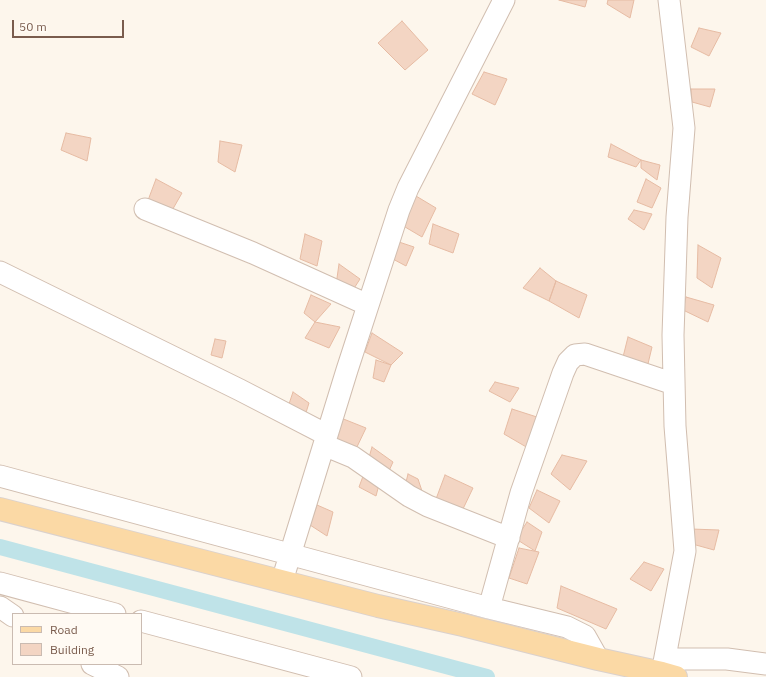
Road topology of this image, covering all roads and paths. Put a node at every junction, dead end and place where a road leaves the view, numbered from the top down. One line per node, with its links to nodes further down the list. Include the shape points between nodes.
1 (504, 0): 5 (street, via 408,188)
2 (669, 0): 6 (street, via 684,128 677,217)
3 (145, 209): 5 (street)
4 (0, 272): 7 (street, via 240,390)
5 (368, 305): 7 (street)
6 (674, 384): 10 (street, via 585,354 575,354 563,373 521,493); 24 (street, via 685,551)
7 (325, 440): 10 (street, via 409,496); 11 (street)
8 (0, 476): 11 (street)
9 (0, 509): 12 (main road)
10 (509, 538): 15 (street)
11 (291, 554): 12 (street); 15 (street)
12 (282, 581): 21 (main road)
13 (0, 583): 16 (street)
14 (0, 607): 18 (street)
15 (489, 608): 21 (street, via 576,631 585,636)
16 (111, 613)
17 (0, 616): 19 (street)
18 (12, 617)
19 (12, 618)
20 (142, 621): 26 (street)
21 (598, 659): 24 (main road)
22 (766, 664): 24 (street, via 727,659)
23 (94, 665): 25 (street)
24 (666, 672)
25 (118, 677)
26 (351, 677)

